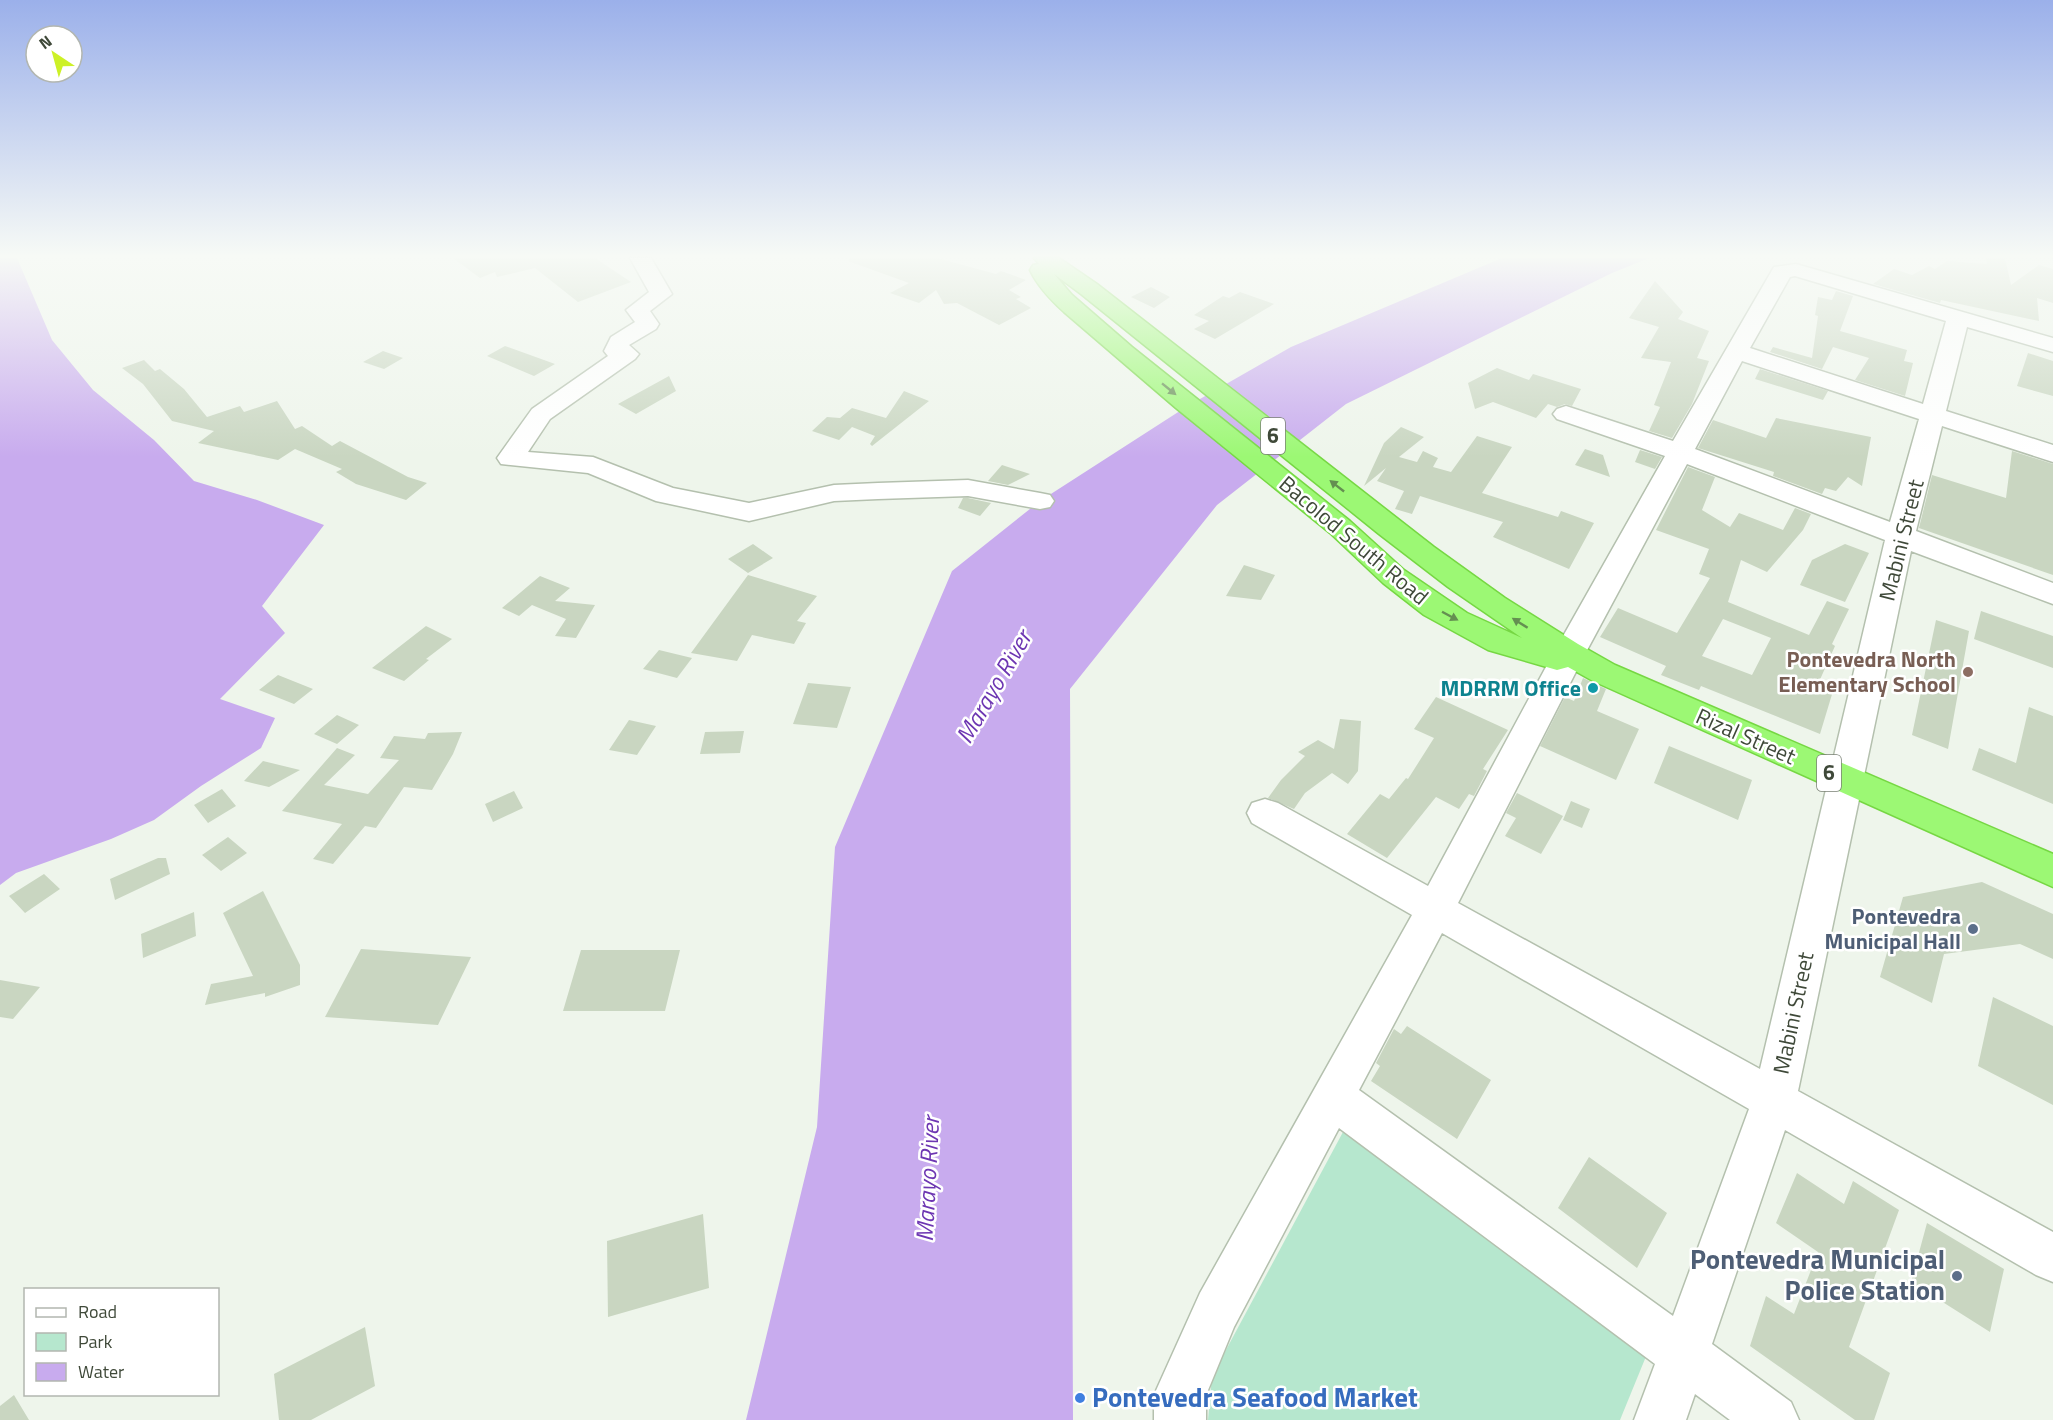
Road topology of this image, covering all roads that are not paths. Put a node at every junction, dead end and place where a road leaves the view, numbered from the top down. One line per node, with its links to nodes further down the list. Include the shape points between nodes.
1 (648, 324): 13 (street, via 619,342 616,351 627,354 542,414 510,458 593,465 666,495 749,512 834,493 889,490 968,488)
2 (1092, 324): 16 (highway, Bacolod South Road / 6, one-way to 16, via 1340,527 1368,557 1437,609 1498,642)
3 (1132, 324): 16 (highway, Bacolod South Road / 6, one-way to 3, via 1383,523)
4 (1752, 324): 8 (street)
5 (1956, 324): 10 (street, Mabini Street)
6 (1985, 324): 7 (street)
7 (2053, 345)
8 (1736, 351): 10 (street); 11 (street)
9 (1566, 414): 11 (street)
10 (1931, 414): 12 (street); 14 (street, Mabini Street)
11 (1682, 453): 14 (street); 16 (street)
12 (2053, 454)
13 (1040, 501)
14 (1900, 537): 15 (street); 17 (street, Mabini Street)
15 (2053, 594)
16 (1567, 658): 17 (highway, Rizal Street / 6); 20 (street)
17 (1845, 780): 19 (highway, Rizal Street / 6); 22 (street, Mabini Street)
18 (1265, 813): 20 (street)
19 (2053, 871)
20 (1435, 909): 21 (street); 22 (street)
21 (1332, 1096): 24 (street); 25 (street, via 1217,1310 1180,1395)
22 (1774, 1100): 23 (street); 24 (street, Mabini Street)
23 (2053, 1258)
24 (1683, 1354): 26 (street, Mabini Street); 27 (street)
25 (1180, 1420)
26 (1660, 1420)
27 (1773, 1420)

